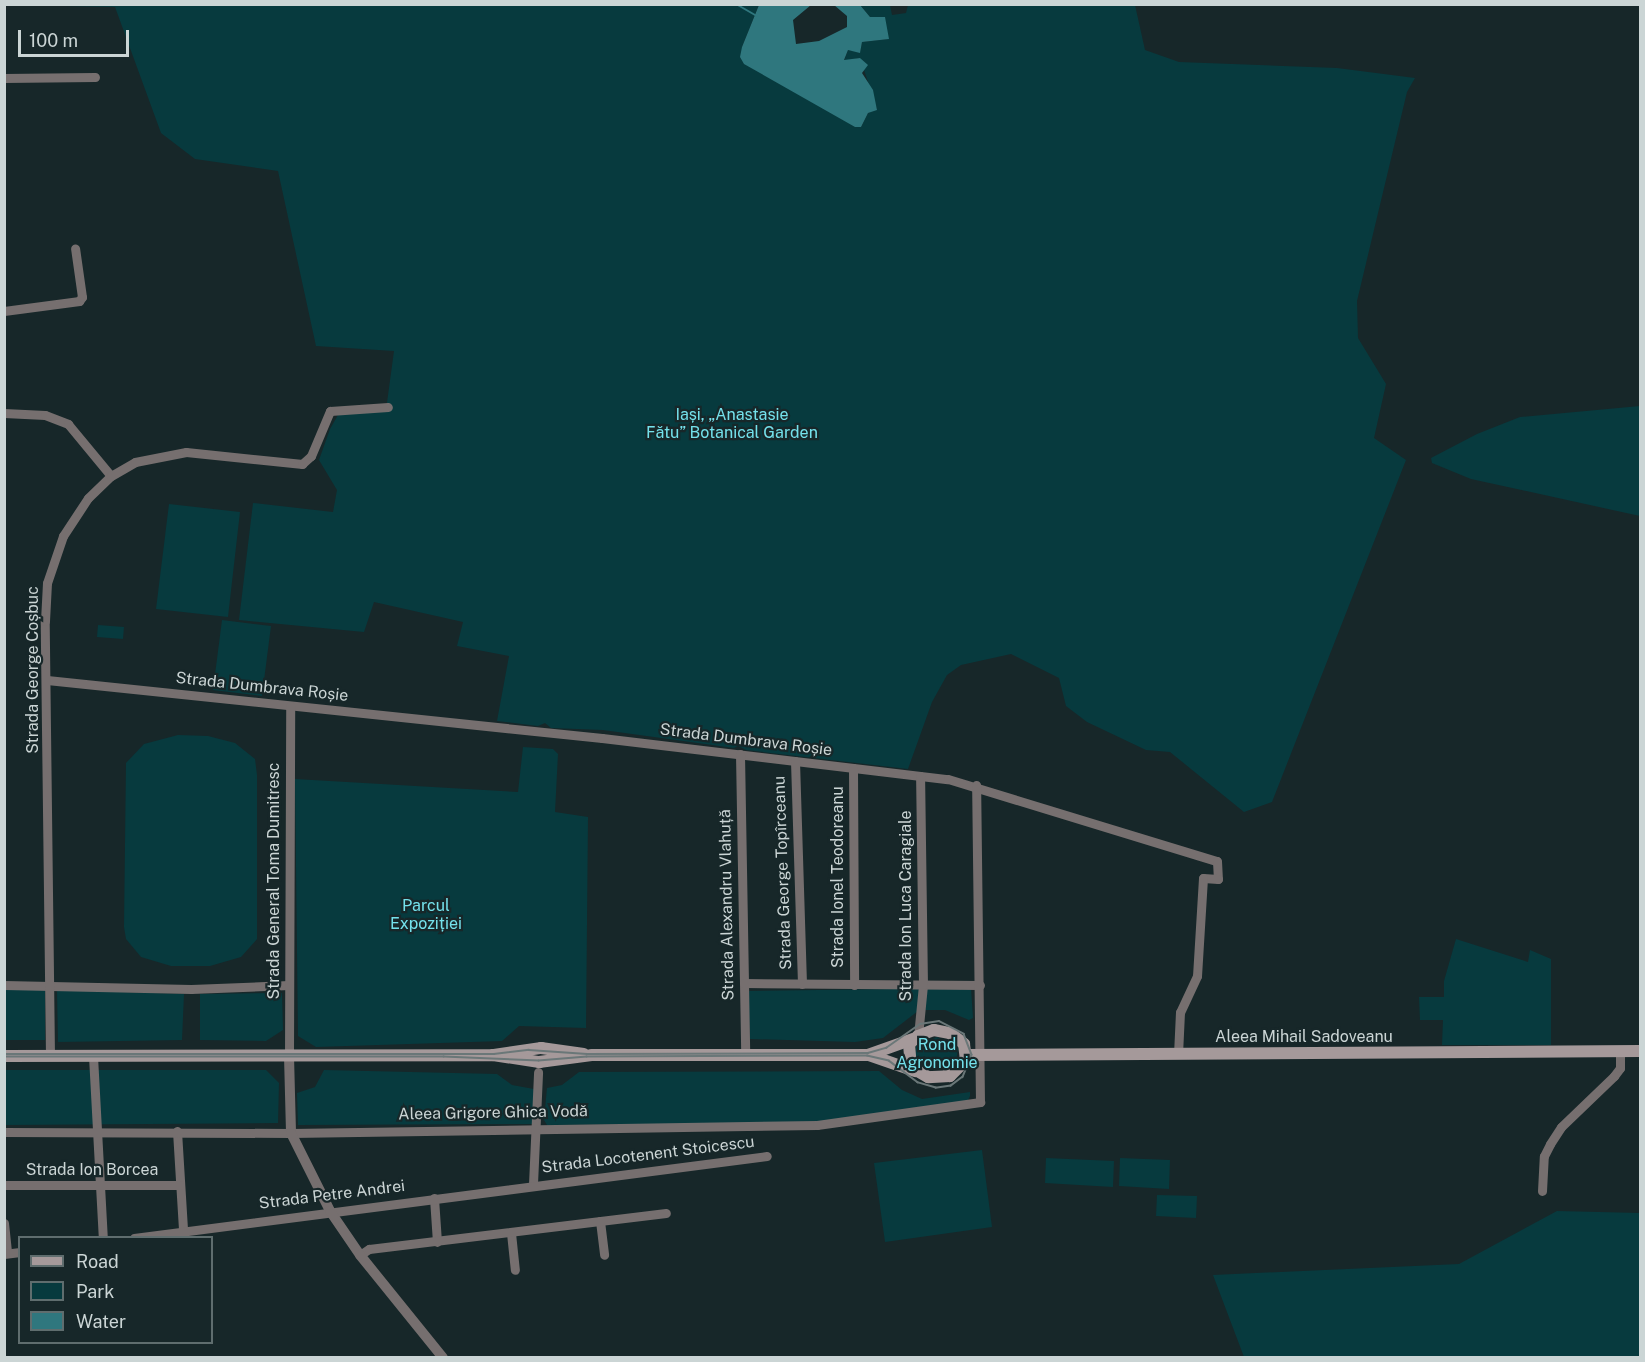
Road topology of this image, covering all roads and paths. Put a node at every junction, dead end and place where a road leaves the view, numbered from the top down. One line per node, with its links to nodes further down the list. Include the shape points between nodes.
1 (95, 77): 2 (street)
2 (4, 78)
3 (75, 248): 4 (street, via 82,297 79,301)
4 (4, 311)
5 (388, 407): 7 (street, Strada George Coșbuc, via 330,411 311,456 302,464 186,452 135,462)
6 (4, 413): 7 (street, via 45,415 68,424)
7 (111, 476): 8 (street, Strada George Coșbuc, via 72,520 53,558 45,621)
8 (47, 680): 9 (street, Strada Dumbrava Roșie); 19 (street, Strada George Coșbuc)
9 (290, 706): 10 (street, Strada Dumbrava Roșie); 16 (street, Strada General Toma Dumitresc)
10 (740, 754): 11 (street, Strada Dumbrava Roșie); 15 (street, Strada Alexandru Vlahuță)
11 (795, 761): 12 (street, Strada Dumbrava Roșie); 17 (street, Strada George Topîrceanu)
12 (853, 768): 13 (street, Strada Dumbrava Roșie); 20 (street, Strada Ionel Teodoreanu)
13 (920, 776): 14 (street, Strada Dumbrava Roșie); 22 (street, Strada Ion Luca Caragiale)
14 (976, 785): 21 (street); 26 (street, Strada Dumbrava Roșie, via 1217,861 1218,879 1203,878 1197,976 1179,1012)
15 (744, 983): 17 (street); 27 (street, Strada Alexandru Vlahuță)
16 (289, 984): 19 (street, via 191,989); 33 (street, Strada General Toma Dumitresc)
17 (801, 984): 20 (street)
18 (4, 985): 19 (street)
19 (49, 985): 31 (street, Strada George Coșbuc)
20 (854, 985): 22 (street)
21 (980, 985): 22 (street); 29 (street)
22 (923, 986): 23 (street, Strada Ion Luca Caragiale)
23 (916, 1037): 28 (main road); 29 (main road, via 934,1030 950,1033); 34 (main road, via 907,1056)
24 (1641, 1051): 25 (main road, Aleea Mihail Sadoveanu)
25 (1620, 1053): 26 (main road, Aleea Mihail Sadoveanu); 46 (street, via 1620,1068 1614,1076 1561,1127 1550,1144 1544,1156)
26 (1178, 1054): 29 (main road, Aleea Mihail Sadoveanu)
27 (745, 1055): 28 (main road); 33 (main road, via 592,1055 525,1062 493,1055)
28 (868, 1055): 34 (main road)
29 (973, 1055): 34 (main road, via 950,1076 928,1077); 36 (street, Aleea Grigore Ghica Vodă, via 980,1102 817,1125)
30 (4, 1056): 31 (main road)
31 (50, 1056): 32 (main road)
32 (93, 1056): 33 (main road); 37 (street)
33 (289, 1056): 40 (street)
34 (916, 1071)
35 (538, 1072): 36 (street)
36 (537, 1128): 40 (street, Aleea Grigore Ghica Vodă); 43 (street)
37 (97, 1131): 38 (street, Aleea Grigore Ghica Vodă); 39 (street, Aleea Grigore Ghica Vodă); 42 (street)
38 (177, 1131): 40 (street, Aleea Grigore Ghica Vodă); 45 (street)
39 (4, 1132)
40 (291, 1133): 48 (street)
41 (767, 1156): 43 (street, Strada Locotenent Stoicescu)
42 (101, 1184): 44 (street, Strada Ion Borcea); 45 (street, Strada Ion Borcea); 54 (street)
43 (533, 1184): 47 (street, Strada Petre Andrei)
44 (4, 1185)
45 (179, 1185): 52 (street)
46 (1542, 1191)
47 (434, 1198): 48 (street, Strada Petre Andrei); 56 (street)
48 (330, 1210): 52 (street, Strada Petre Andrei); 58 (street)
49 (666, 1213): 50 (street)
50 (600, 1221): 53 (street); 59 (street)
51 (4, 1223): 57 (street)
52 (183, 1230): 55 (street, Strada Petre Andrei)
53 (511, 1233): 56 (street); 60 (street)
54 (103, 1236)
55 (146, 1236)
56 (437, 1242): 58 (street, via 369,1249)
57 (6, 1254)
58 (360, 1255): 61 (street)
59 (604, 1255)
60 (515, 1270)
61 (443, 1358)

